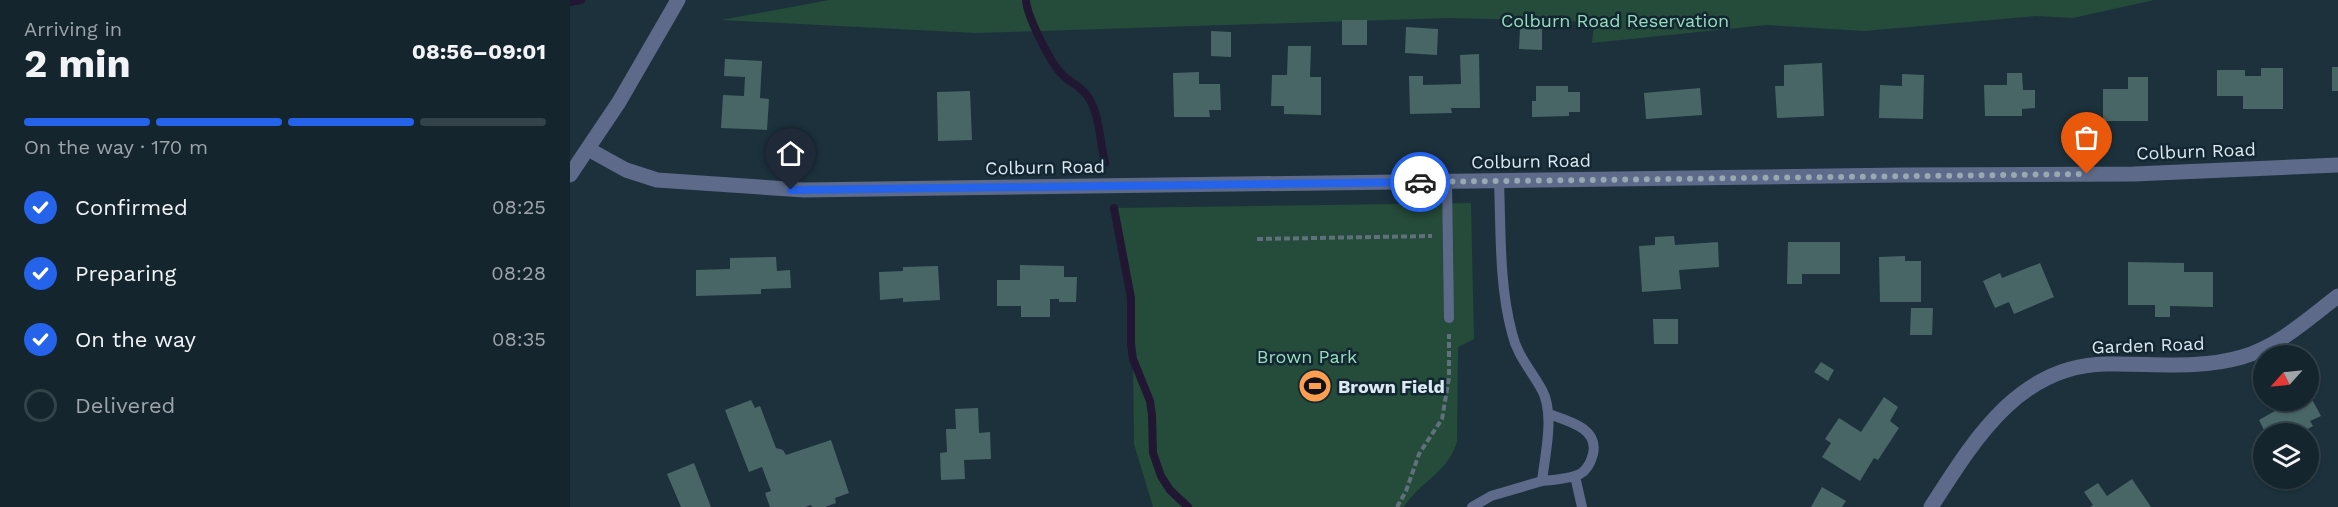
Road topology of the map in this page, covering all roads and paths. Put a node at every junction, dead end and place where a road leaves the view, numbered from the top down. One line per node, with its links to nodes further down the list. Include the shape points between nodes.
1 (678, 0): 2 (street)
2 (588, 149): 4 (street); 6 (street, Colburn Road, via 646,177 777,190)
3 (2338, 165): 5 (street, Colburn Road, via 2134,174)
4 (570, 175)
5 (1499, 181): 6 (street, Colburn Road); 11 (lane, via 1503,272 1511,332 1519,355 1542,390)
6 (1447, 182): 7 (lane)
7 (1448, 236): 8 (path); 10 (lane)
8 (1257, 239)
9 (2338, 297): 17 (street, Garden Road, via 2282,338 2242,357 2197,364 2091,365 2049,377 1987,424)
10 (1449, 318): 14 (path, via 1449,378 1442,419 1419,454)
11 (1549, 414): 12 (lane, via 1574,423 1591,436 1592,457 1586,469); 13 (lane)
12 (1575, 476): 13 (lane); 16 (lane)
13 (1542, 482): 15 (lane, via 1497,494)
14 (1397, 507)
15 (1472, 507)
16 (1582, 507)
17 (1931, 507)

